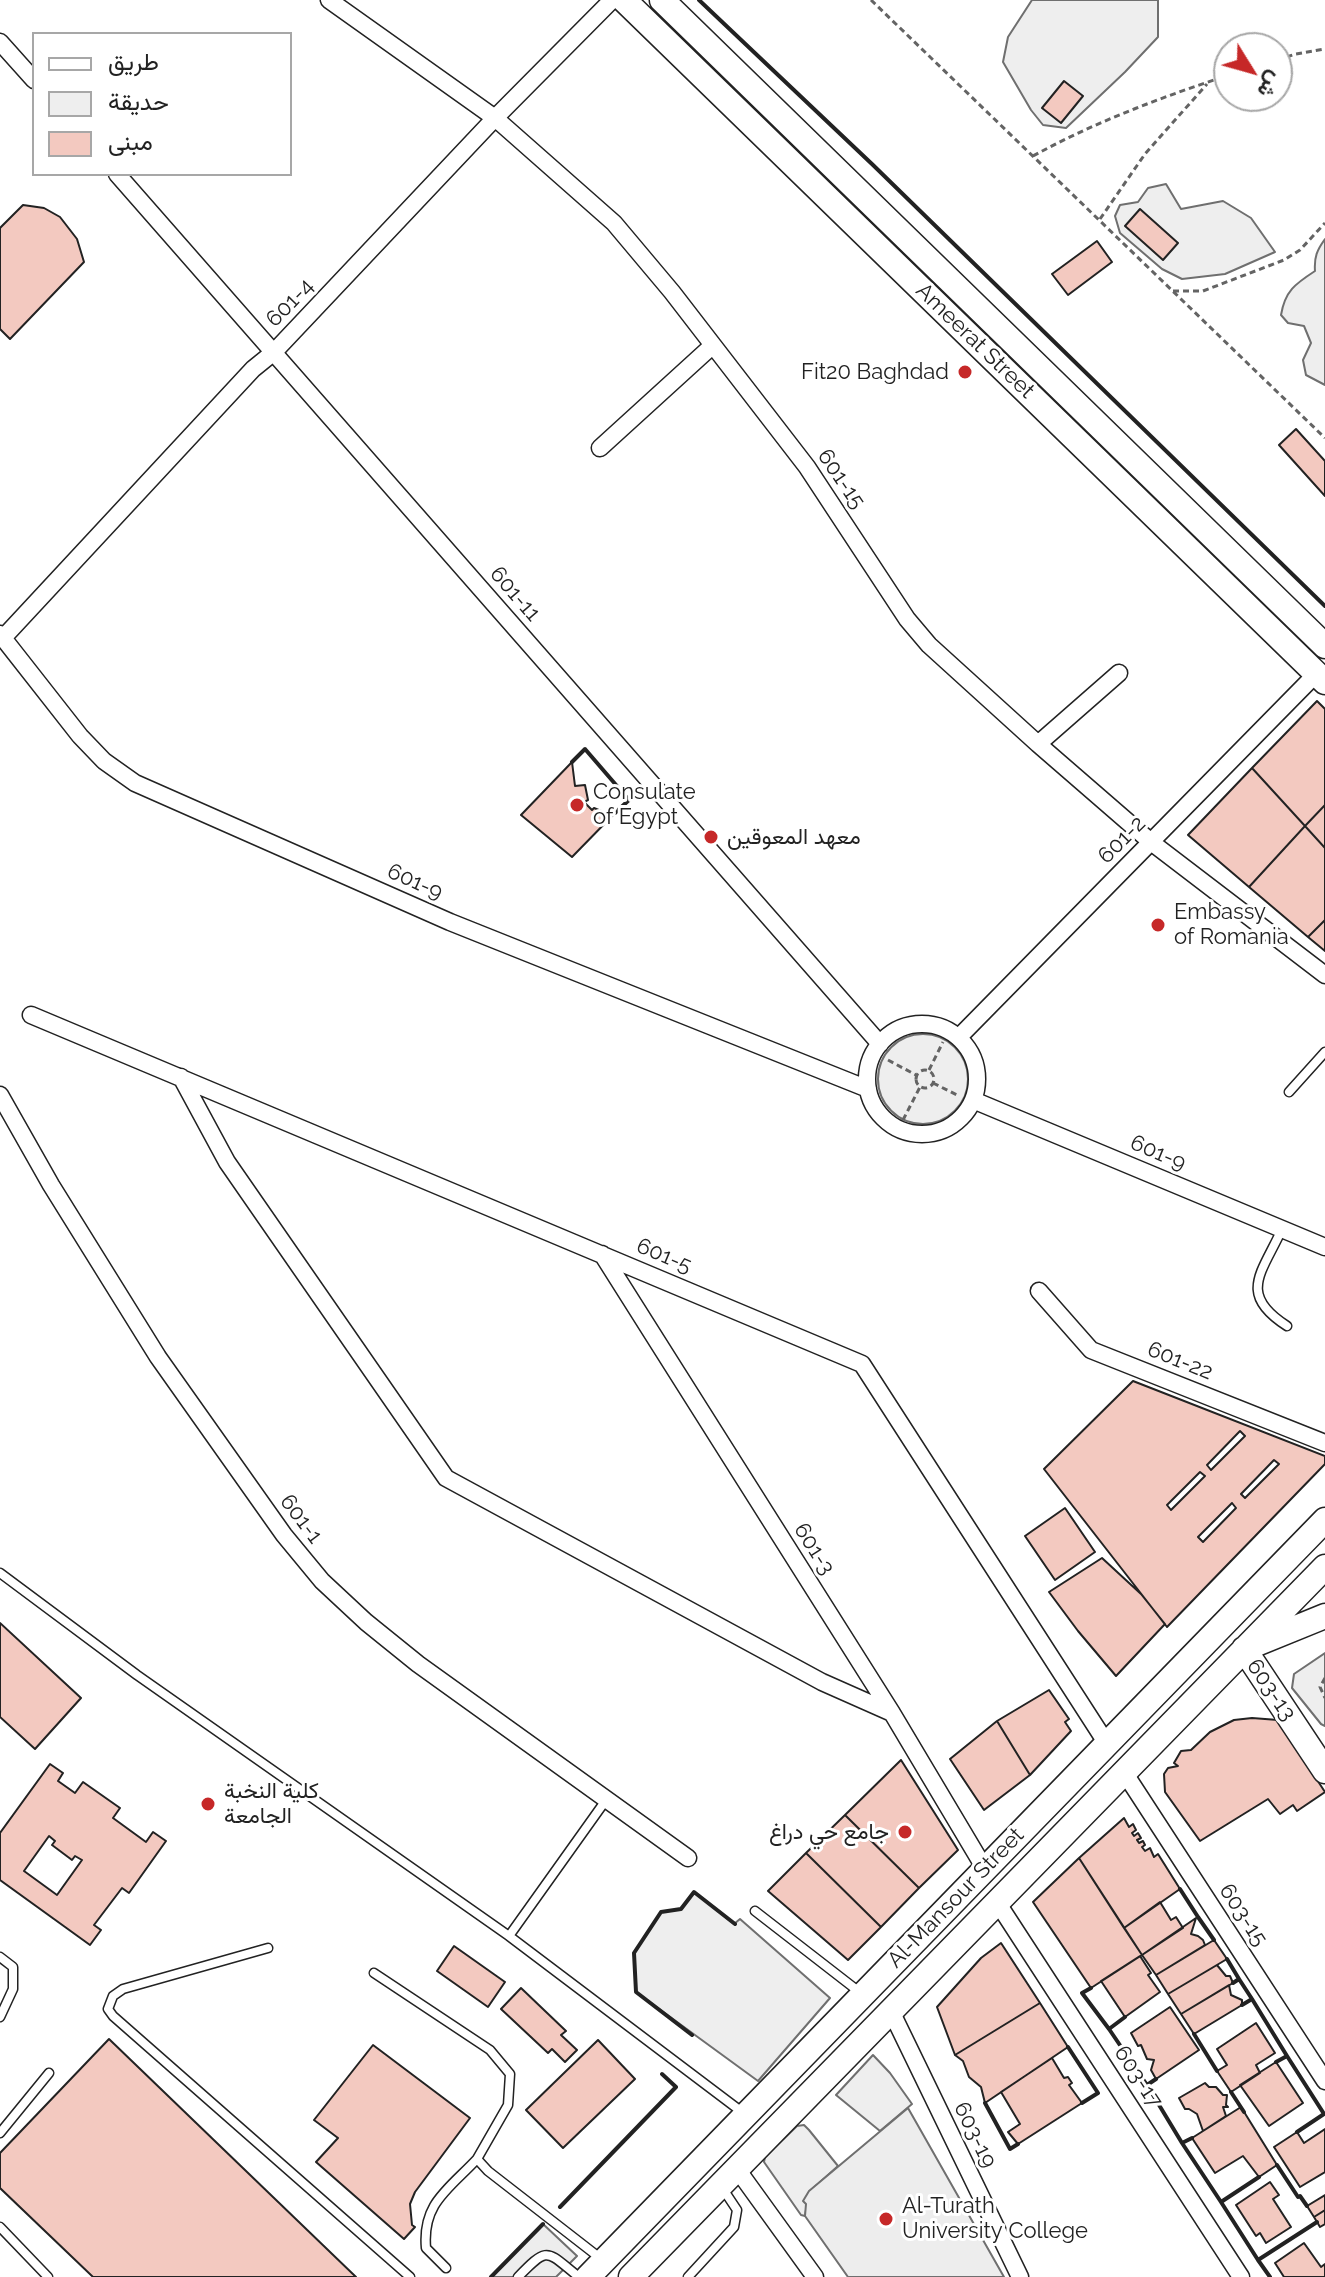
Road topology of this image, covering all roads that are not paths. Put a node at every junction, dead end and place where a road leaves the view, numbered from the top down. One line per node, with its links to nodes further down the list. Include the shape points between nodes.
1 (329, 0): 7 (street, 601-15)
2 (612, 0): 7 (street, 601-4)
3 (624, 0): 15 (main road, Ameerat Street)
4 (662, 0): 13 (main road, Ameerat Street)
5 (0, 42): 6 (street)
6 (32, 78)
7 (495, 118): 9 (street, 601-15, via 614,223); 10 (street, 601-4)
8 (119, 176): 10 (street, 601-11)
9 (712, 346): 11 (street); 16 (street, 601-15, via 807,467 907,619)
10 (274, 352): 12 (street, 601-4); 21 (street, 601-11)
11 (600, 448)
12 (1, 636): 24 (street, 601-9, via 80,736 135,783 450,922)
13 (1325, 646)
14 (1119, 673): 16 (street)
15 (1321, 678): 17 (street, 601-2)
16 (1038, 744): 17 (street, 601-15)
17 (1151, 842): 18 (street, 601-15); 20 (street, 601-2)
18 (1325, 975)
19 (31, 1015): 23 (street, 601-5)
20 (952, 1038): 21 (street, via 946,1029 918,1024 890,1034); 27 (street, via 970,1050 976,1066 977,1083)
21 (881, 1051): 24 (street, via 871,1058)
22 (1325, 1052): 25 (lane)
23 (181, 1077): 30 (street, 601-5); 39 (street, via 227,1162 446,1478 822,1682)
24 (868, 1089): 27 (street, via 885,1120 917,1134 951,1126 964,1115)
25 (1289, 1092)
26 (0, 1095): 43 (street, 601-1, via 158,1357 322,1581 418,1664)
27 (969, 1099): 28 (street, 601-9)
28 (1282, 1229): 29 (street, 601-9); 32 (lane, via 1256,1284 1259,1301)
29 (1325, 1247)
30 (602, 1254): 39 (street, 601-3); 40 (street, 601-5, via 862,1364)
31 (1039, 1291): 33 (street, 601-22, via 1091,1350)
32 (1287, 1326)
33 (1325, 1443)
34 (1325, 1520): 40 (main road, Al-Mansour Street)
35 (1325, 1567): 38 (main road, Al-Mansour Street)
36 (0, 1573): 48 (lane)
37 (1325, 1616): 38 (main road)
38 (1244, 1649): 41 (main road, 603-13); 42 (main road, Al-Mansour Street)
39 (892, 1713): 45 (street, 601-3)
40 (1107, 1744): 45 (main road, Al-Mansour Street)
41 (1321, 1756)
42 (1124, 1772): 46 (main road, Al-Mansour Street); 56 (street, 603-15)
43 (606, 1799): 44 (street, 601-1); 48 (lane)
44 (688, 1858)
45 (985, 1869): 52 (main road, Al-Mansour Street)
46 (997, 1902): 53 (main road, Al-Mansour Street); 72 (street, 603-17)
47 (755, 1911): 52 (lane)
48 (509, 1936): 57 (lane)
49 (268, 1948): 65 (lane, via 123,1989 108,2009)
50 (0, 1957): 54 (lane, via 13,1967 13,1989)
51 (374, 1973): 59 (lane, via 490,2050 510,2074 508,2105)
52 (863, 1994): 57 (main road, Al-Mansour Street)
53 (891, 2011): 60 (main road, Al-Mansour Street); 71 (street, 603-19)
54 (0, 2017)
55 (49, 2073): 58 (lane)
56 (1325, 2081)
57 (746, 2115): 63 (main road, Al-Mansour Street)
58 (0, 2133)
59 (477, 2159): 62 (lane, via 431,2207 426,2248); 63 (lane)
60 (729, 2177): 68 (main road, Al-Mansour Street); 69 (lane, via 737,2210 734,2227); 70 (street)
61 (0, 2227): 64 (lane)
62 (446, 2268)
63 (596, 2269)
64 (48, 2277)
65 (410, 2277)
66 (518, 2277): 67 (lane, via 545,2254)
67 (579, 2277)
68 (631, 2277)
69 (688, 2277)
70 (815, 2277)
71 (1020, 2277)
72 (1241, 2277)

